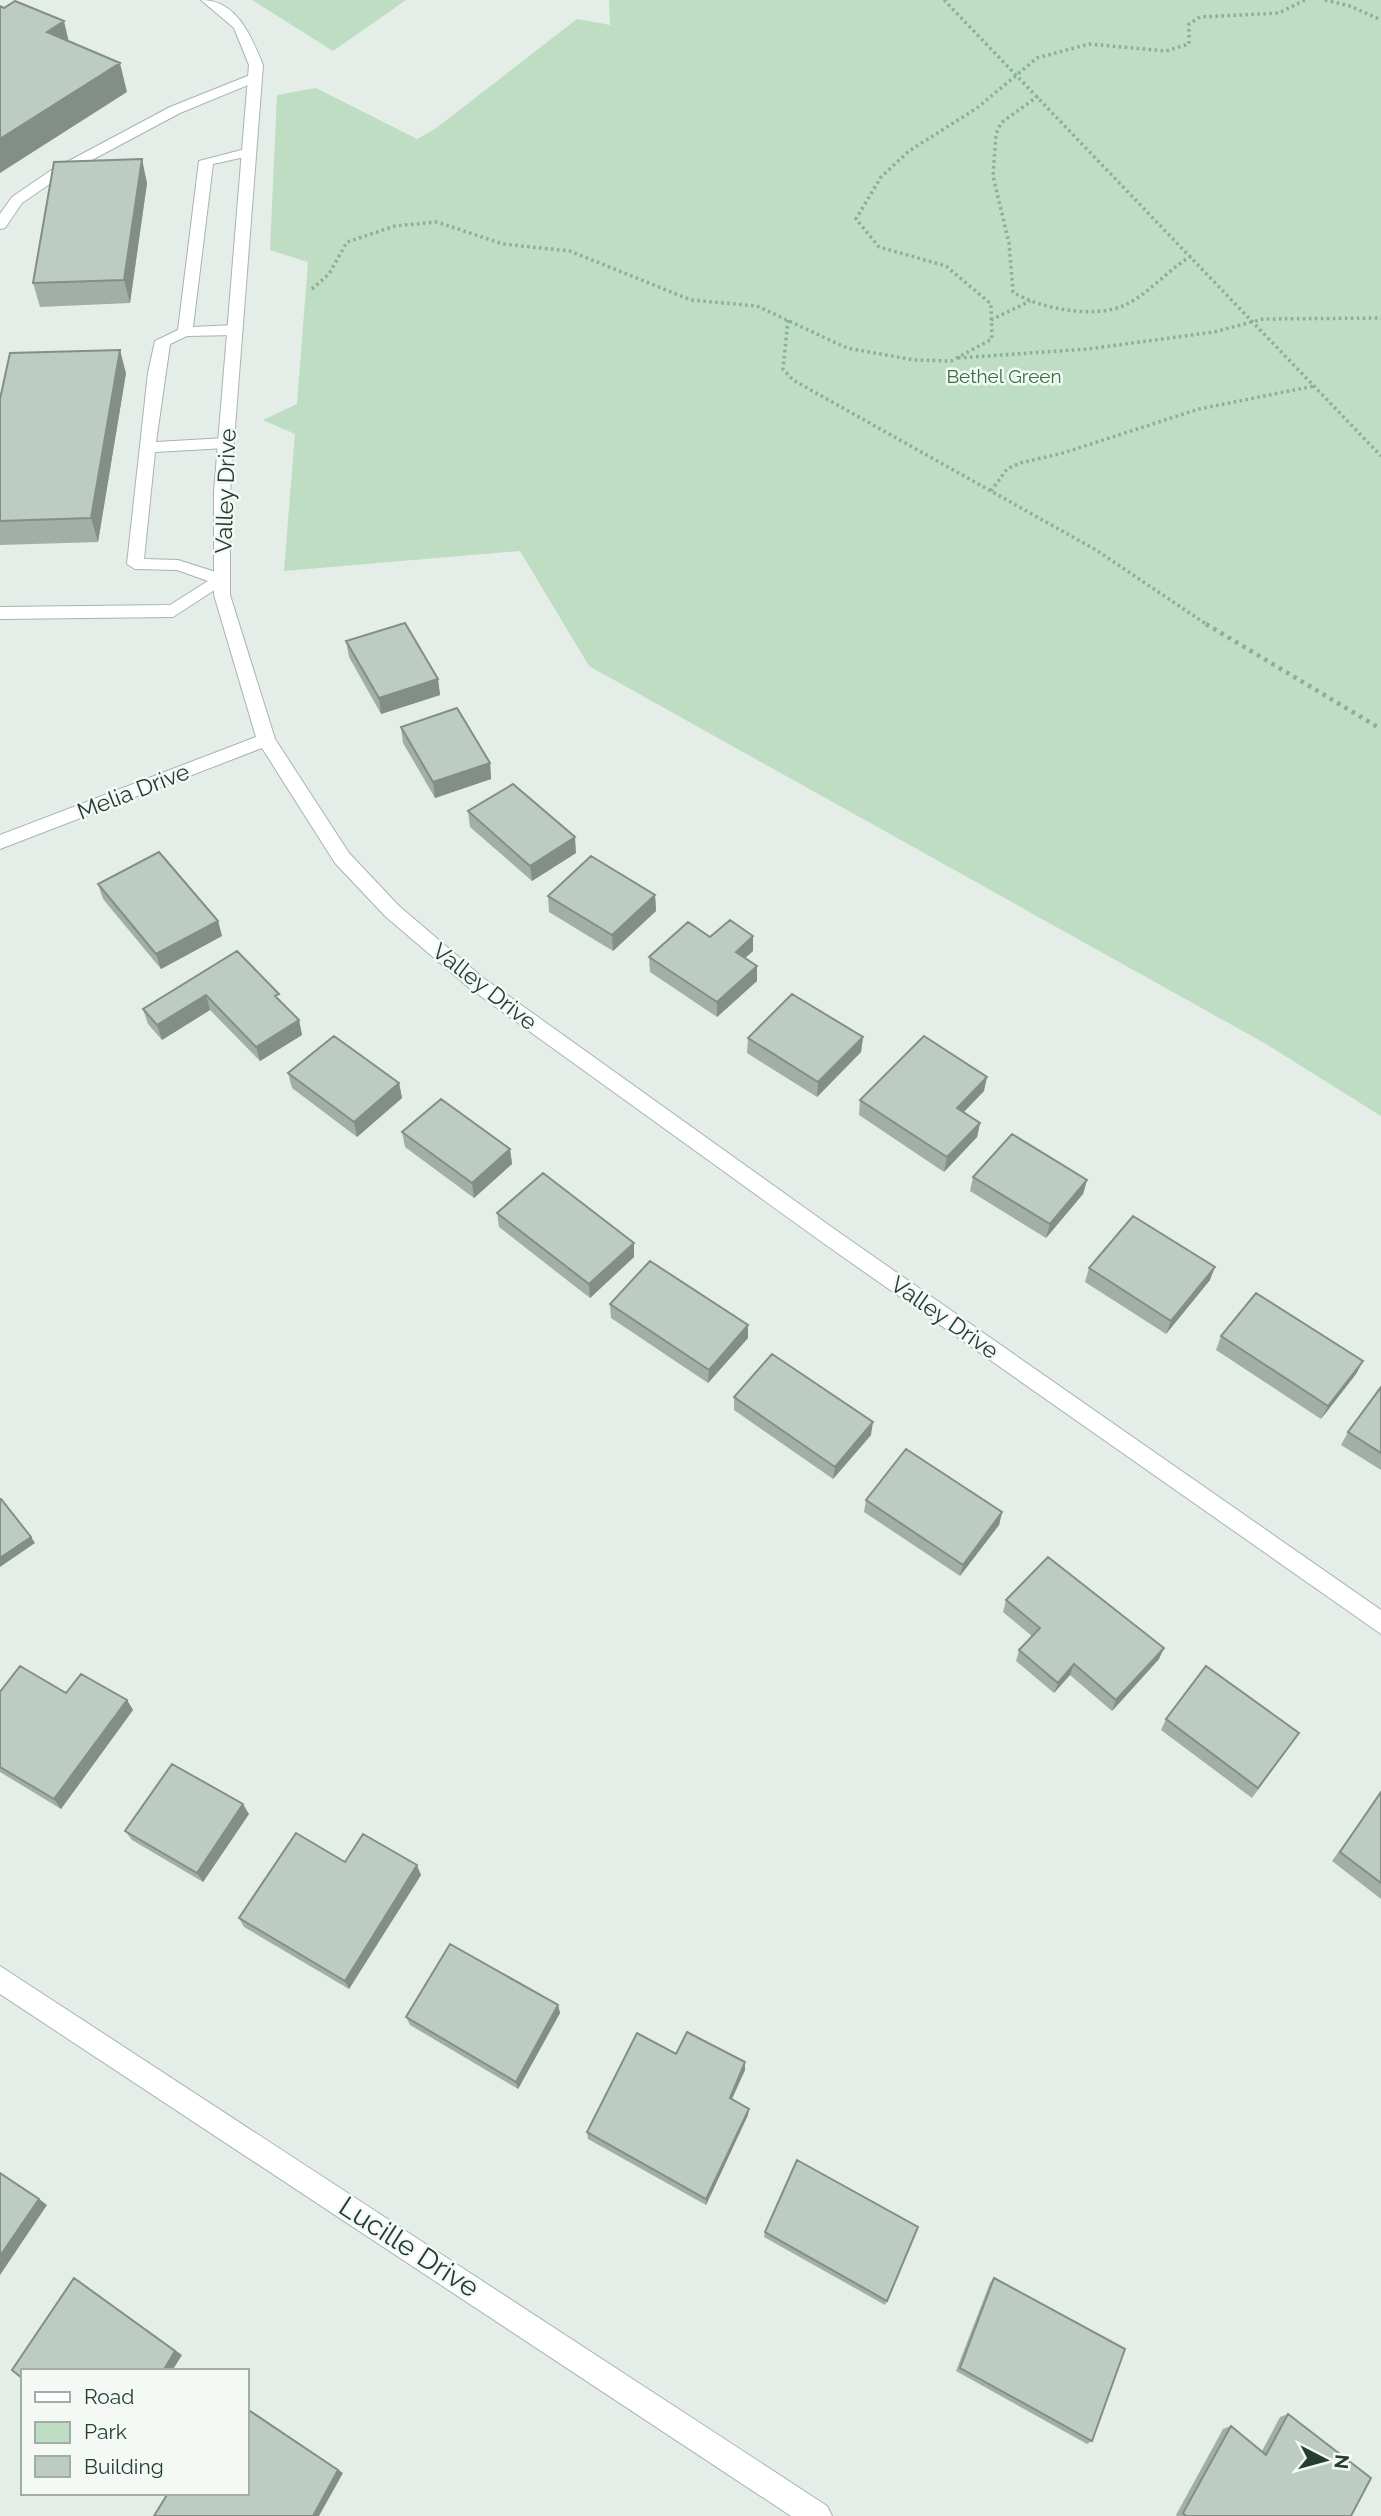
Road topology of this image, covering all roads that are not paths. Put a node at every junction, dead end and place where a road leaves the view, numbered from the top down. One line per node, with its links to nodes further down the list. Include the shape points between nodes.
1 (207, 0): 2 (street, Valley Drive, via 240,26 256,65)
2 (255, 77): 3 (street, Valley Drive); 4 (street, via 175,110 55,174 17,200)
3 (249, 152): 5 (street, Valley Drive); 6 (street, via 206,160)
4 (0, 225)
5 (235, 330): 6 (street); 7 (street, Valley Drive)
6 (185, 332): 8 (street, via 163,341)
7 (226, 443): 8 (street); 9 (street, Valley Drive)
8 (148, 447): 9 (street, via 135,564 178,565)
9 (222, 580): 10 (street, via 173,611); 11 (street, Valley Drive, via 222,595)
10 (0, 613)
11 (266, 740): 12 (street, Melia Drive); 13 (street, Valley Drive, via 342,858 392,911 475,982)
12 (0, 842)
13 (1381, 1623)
14 (0, 1979): 15 (street, Lucille Drive)
15 (817, 2516)

